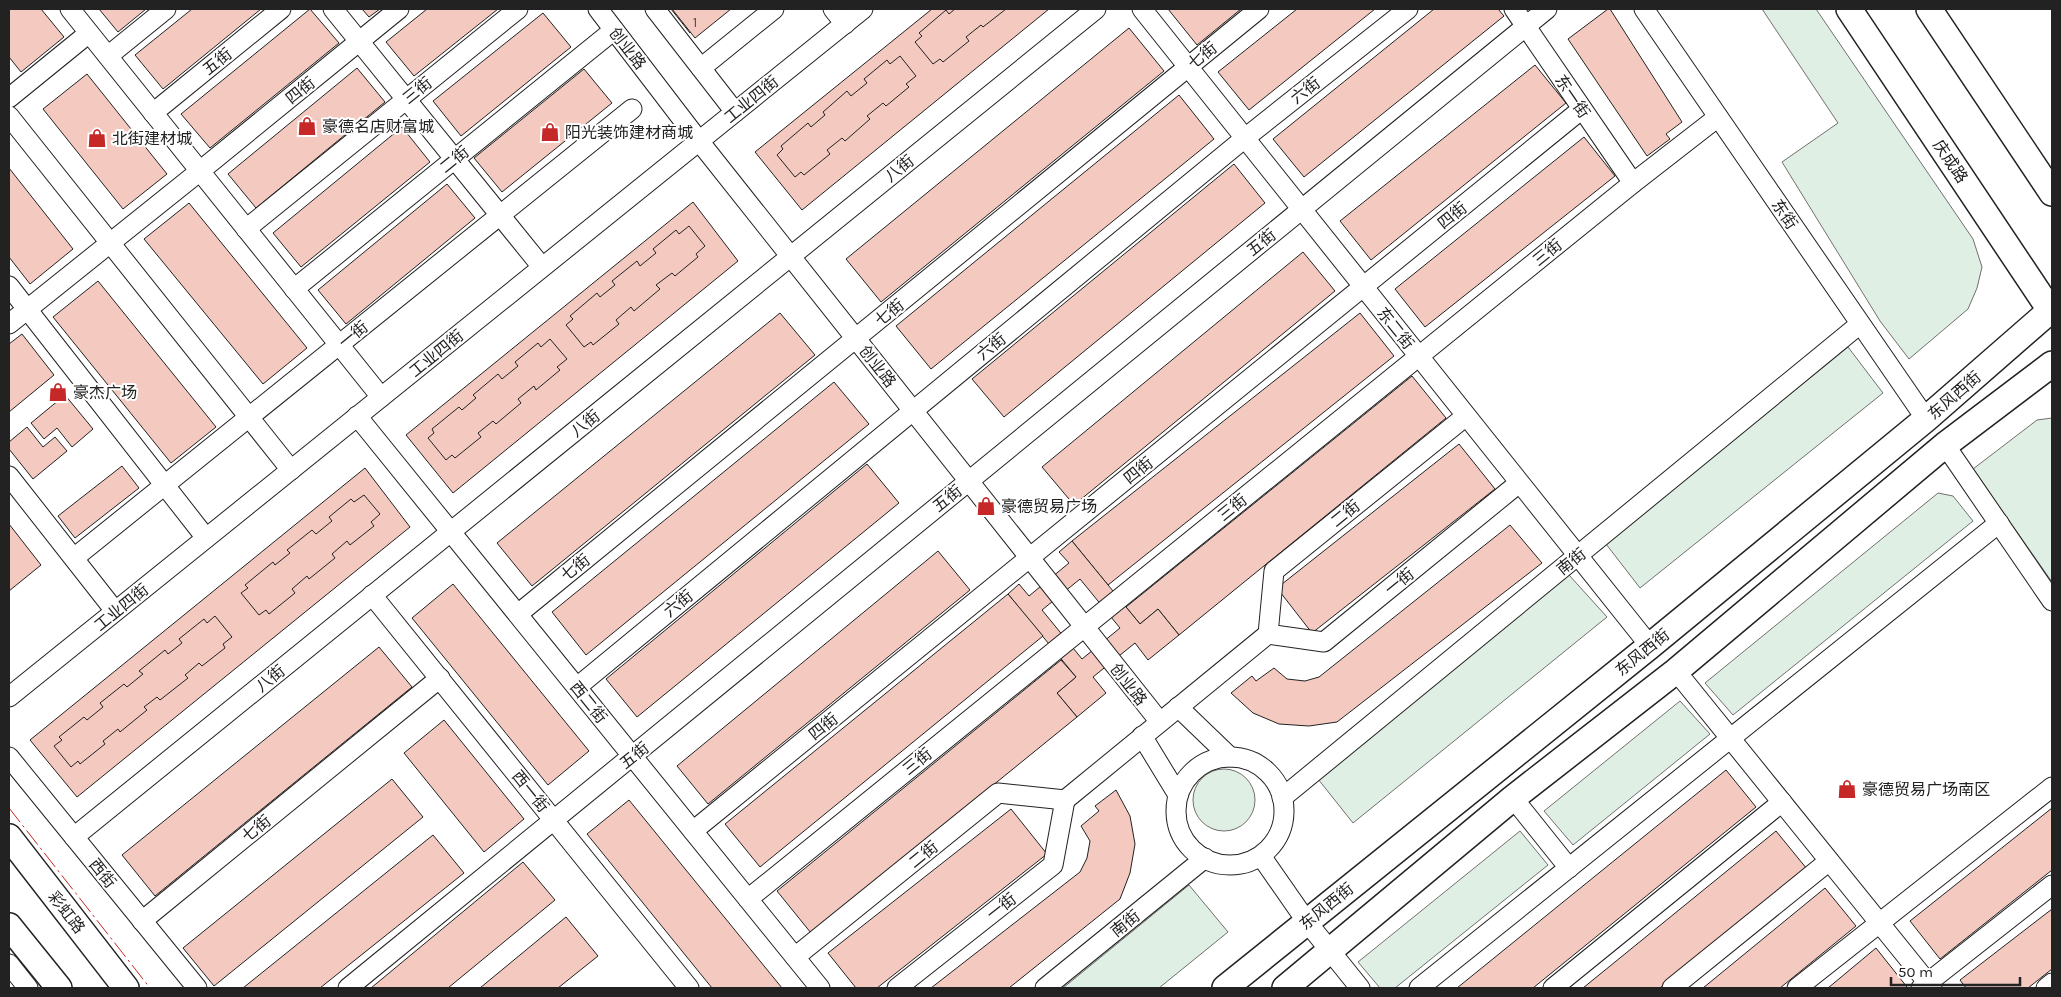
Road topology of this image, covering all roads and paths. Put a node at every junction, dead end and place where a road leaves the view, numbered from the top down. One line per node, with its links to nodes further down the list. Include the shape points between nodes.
1 (70, 9): 23 (street)
2 (166, 9): 25 (street)
3 (281, 9): 33 (street, 五街)
4 (333, 9): 24 (street)
5 (399, 9): 24 (street, 四街)
6 (518, 9): 29 (street, 三街)
7 (598, 9): 22 (street, 创业路)
8 (655, 9): 27 (street)
9 (774, 9): 27 (street)
10 (863, 9): 20 (street, 工业四街)
11 (1096, 9): 46 (street, 八街)
12 (1142, 9): 26 (street, 东二街)
13 (1260, 9): 26 (street, 七街)
14 (1408, 9): 36 (street, 六街)
15 (1514, 9): 21 (street, 东一街)
16 (1547, 9): 21 (street, 五街)
17 (1644, 9): 35 (street, 东街)
18 (1849, 9): 52 (main road, 庆成路)
19 (1929, 9): 41 (main road)
20 (839, 16): 32 (street, 工业四街)
21 (1525, 26): 31 (street, 东一街); 42 (street, 五街)
22 (614, 30): 37 (street, 创业路); 38 (street, 二街)
23 (89, 33): 25 (street); 28 (street)
24 (359, 42): 29 (street); 39 (street, 四街)
25 (108, 56): 33 (street)
26 (1188, 67): 36 (street, 东二街); 55 (street, 七街)
27 (701, 68): 32 (street)
28 (9, 98)
29 (406, 99): 38 (street); 44 (street, 三街)
30 (632, 109): 43 (street, 一街)
31 (1582, 109): 40 (street, 东一街); 49 (street, 四街)
32 (735, 112): 37 (street, 工业四街)
33 (153, 113): 39 (street)
34 (9, 116): 45 (street)
35 (1718, 117): 40 (street, 三街); 54 (street, 东街)
36 (1245, 138): 42 (street, 东二街); 60 (street, 六街)
37 (700, 141): 46 (street, 创业路); 47 (street, 工业四街)
38 (455, 159): 43 (street); 50 (street, 二街)
39 (200, 171): 44 (street); 45 (street, 四街)
40 (1633, 183): 57 (street, 三街)
41 (2052, 193)
42 (1301, 209): 49 (street, 东二街); 68 (street, 五街)
43 (500, 215): 47 (street); 56 (street, 一街)
44 (246, 229): 50 (street)
45 (110, 243): 51 (street, 四街); 63 (street)
46 (791, 256): 55 (street, 创业路); 72 (street, 八街)
47 (542, 267): 59 (street, 工业四街)
48 (9, 286): 51 (street)
49 (1363, 287): 57 (street, 东二街); 76 (street, 四街)
50 (294, 289): 56 (street)
51 (27, 309): 53 (street, 四街); 70 (street)
52 (2052, 310): 64 (main road, 东风西街)
53 (9, 324)
54 (1860, 324): 64 (street, 东街); 74 (street, 南街)
55 (856, 338): 60 (street, 创业路); 80 (street, 七街)
56 (339, 345): 59 (street); 63 (street, 一街)
57 (1418, 356): 62 (street, 东二街); 81 (street, 三街)
58 (2052, 364): 65 (main road, 东风西街)
59 (381, 397): 61 (street, 工业四街)
60 (913, 410): 68 (street, 创业路); 86 (street, 六街)
61 (358, 416): 66 (street, 工业四街); 72 (street, 西二街)
62 (1466, 416): 69 (street, 东二街); 82 (street, 二街, via 1274,571)
63 (249, 417): 66 (street); 70 (street, 一街)
64 (1926, 419): 83 (main road, 东风西街)
65 (1945, 445): 71 (street); 84 (main road, 东风西街)
66 (291, 470): 73 (street, 工业四街)
67 (9, 476): 75 (street)
68 (969, 481): 76 (street, 创业路); 92 (street, 五街)
69 (1519, 483): 74 (street, 东二街); 82 (street, 一街, via 1324,642)
70 (165, 485): 73 (street); 75 (street, 一街)
71 (1999, 523): 78 (street); 91 (street)
72 (451, 531): 77 (street, 八街); 80 (street, 西二街)
73 (206, 538): 79 (street, 工业四街)
74 (1576, 556): 83 (street, 东二街); 97 (street, 南街)
75 (74, 558): 79 (street)
76 (1030, 558): 81 (street, 创业路); 102 (street, 四街)
77 (372, 595): 85 (street, 西一街); 104 (street, 八街)
78 (2052, 601)
79 (115, 612): 87 (street, 工业四街)
80 (518, 614): 86 (street, 西二街)
81 (1084, 627): 89 (street, 创业路); 110 (street, 三街)
82 (1268, 634): 88 (street)
83 (1650, 646): 112 (main road, 东风西街)
84 (1676, 672): 91 (street); 98 (main road, 东风西街)
85 (440, 678): 101 (street, 西一街); 111 (street, 七街)
86 (577, 687): 92 (street, 西二街)
87 (9, 697)
88 (1178, 707): 89 (street); 94 (street)
89 (1160, 722): 90 (street)
90 (1142, 736): 96 (street); 99 (street)
91 (1730, 738): 100 (street); 108 (street)
92 (632, 756): 101 (street, 五街); 102 (street, 西二街)
93 (9, 757): 104 (street, 西街)
94 (1230, 757): 96 (street, via 1201,765 1187,778); 97 (street, via 1255,762 1270,773)
95 (2052, 787): 113 (street)
96 (1178, 794): 106 (street, via 1178,827 1185,842)
97 (1282, 798): 105 (street, via 1285,807 1282,826 1274,842)
98 (1513, 798): 108 (street); 115 (main road, 东风西街)
99 (1065, 800): 116 (street, 二街, via 998,793); 127 (street, 一街, via 1053,865)
100 (1782, 802): 107 (street); 133 (street)
101 (554, 820): 124 (street, 五街); 125 (street, 西一街)
102 (693, 831): 110 (street, 西二街)
103 (9, 837): 122 (main road, 彩虹路)
104 (74, 837): 111 (street, 西街)
105 (1261, 856): 106 (street, via 1228,865); 112 (street)
106 (1205, 858): 128 (street, 南街)
107 (1829, 861): 113 (street); 134 (street)
108 (1569, 868): 132 (street)
109 (2052, 885): 119 (street)
110 (748, 898): 116 (street, 西二街)
111 (142, 921): 123 (street, 西街)
112 (1307, 922): 115 (street); 129 (main road, 东风西街)
113 (1879, 922): 119 (street); 135 (street)
114 (9, 926): 121 (main road)
115 (1330, 951): 130 (main road, 东风西街); 131 (street)
116 (795, 957): 126 (street, 西二街)
117 (9, 964): 120 (street)
118 (2052, 983): 136 (street)
119 (1927, 986)
120 (28, 988)
121 (59, 988)
122 (126, 988)
123 (196, 988)
124 (348, 988)
125 (689, 988)
126 (820, 988)
127 (897, 988)
128 (1045, 988)
129 (1225, 988)
130 (1285, 988)
131 (1360, 988)
132 (1419, 988)
133 (1553, 988)
134 (1672, 988)
135 (1797, 988)
136 (2046, 988)

